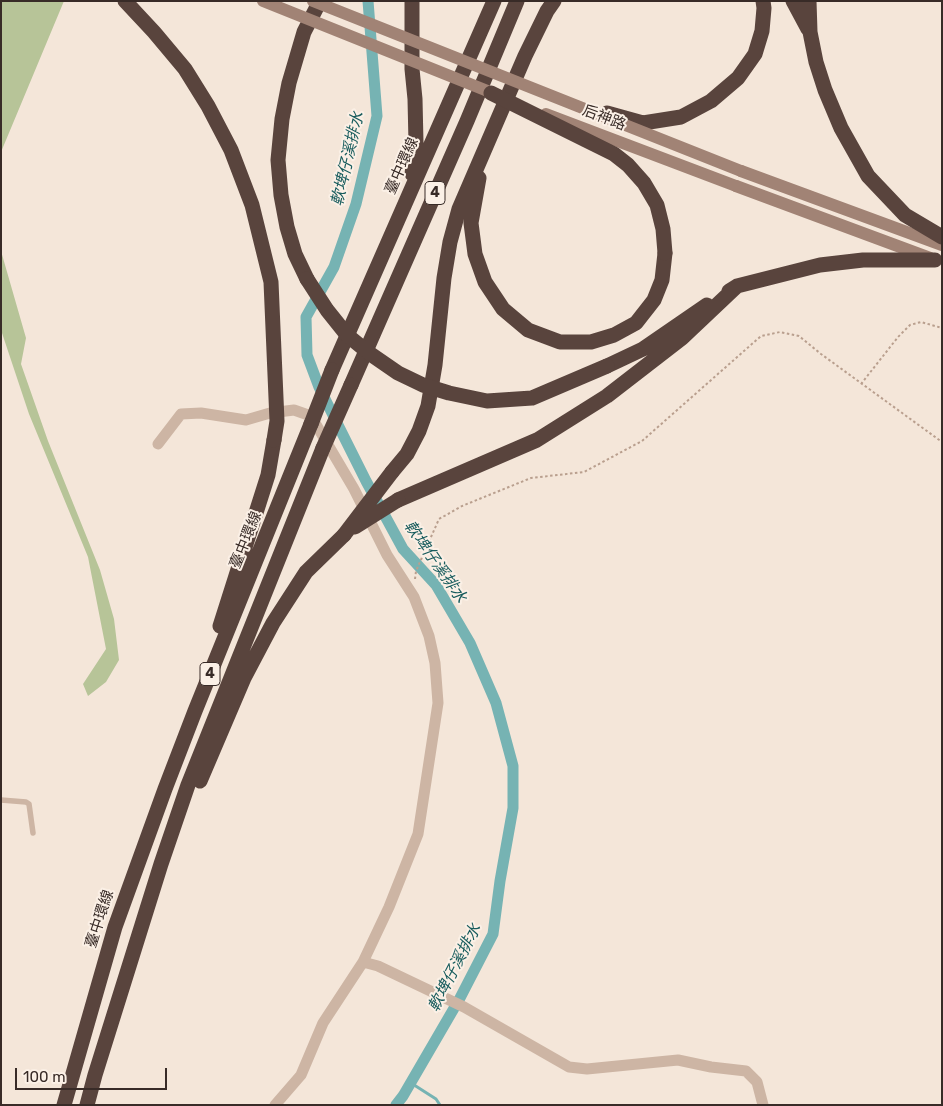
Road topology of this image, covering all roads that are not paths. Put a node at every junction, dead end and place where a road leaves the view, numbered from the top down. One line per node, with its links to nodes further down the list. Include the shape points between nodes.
1 (125, 1): 23 (highway, bridge, via 185,69 231,150 252,205 271,282 277,421 268,475)
2 (263, 1): 13 (street, 后神路, bridge)
3 (313, 1): 14 (street, 后神路, bridge)
4 (320, 1): 20 (highway, bridge, via 304,32 282,119 278,160 287,226 295,254 327,310 347,335 398,373 449,394 487,401 532,398 643,349)
5 (412, 1): 16 (highway, via 416,143)
6 (494, 1): 16 (highway, 臺中環線 / 4)
7 (517, 1): 26 (highway, 4, bridge, via 323,448 188,785)
8 (763, 1): 14 (highway, bridge, via 762,31 755,54 738,78 711,101 681,117 643,123)
9 (793, 1): 12 (highway)
10 (809, 1): 12 (highway)
11 (551, 5): 15 (highway, via 525,56)
12 (810, 32): 17 (highway, via 816,62 841,128 868,176 905,215)
13 (491, 93): 15 (highway, bridge, via 614,154 628,164 644,183 657,205 665,254 662,280 654,300 636,323 591,342 560,342 528,330 503,309 485,282 475,254 471,223); 19 (street, 后神路, bridge)
14 (568, 102): 18 (street, 后神路, bridge, via 741,171)
15 (487, 146): 22 (highway, bridge, via 458,209 450,242 435,366 428,406 419,431 407,454)
16 (407, 197): 23 (highway, 臺中環線 / 4, bridge, via 332,370)
17 (942, 237)
18 (942, 245)
19 (938, 261): 20 (highway, via 863,260 820,265)
20 (737, 286): 22 (highway, bridge, via 682,338 607,396 537,440 398,500)
21 (158, 444): 27 (street, via 181,414 201,412 246,420 294,410 311,416 354,489 387,555 414,597 429,636 438,702 418,834)
22 (344, 535): 26 (highway, via 306,572 273,623 244,678)
23 (195, 711): 28 (highway, 臺中環線 / 4, via 115,927)
24 (1, 800): 25 (lane, via 29,804)
25 (33, 833)
26 (162, 864): 29 (highway, 4)
27 (363, 962): 30 (street, via 323,1023 300,1075); 31 (street, via 464,1007 569,1067 592,1069 678,1060 711,1068 746,1071 757,1082)
28 (64, 1105)
29 (87, 1105)
30 (275, 1105)
31 (763, 1105)

